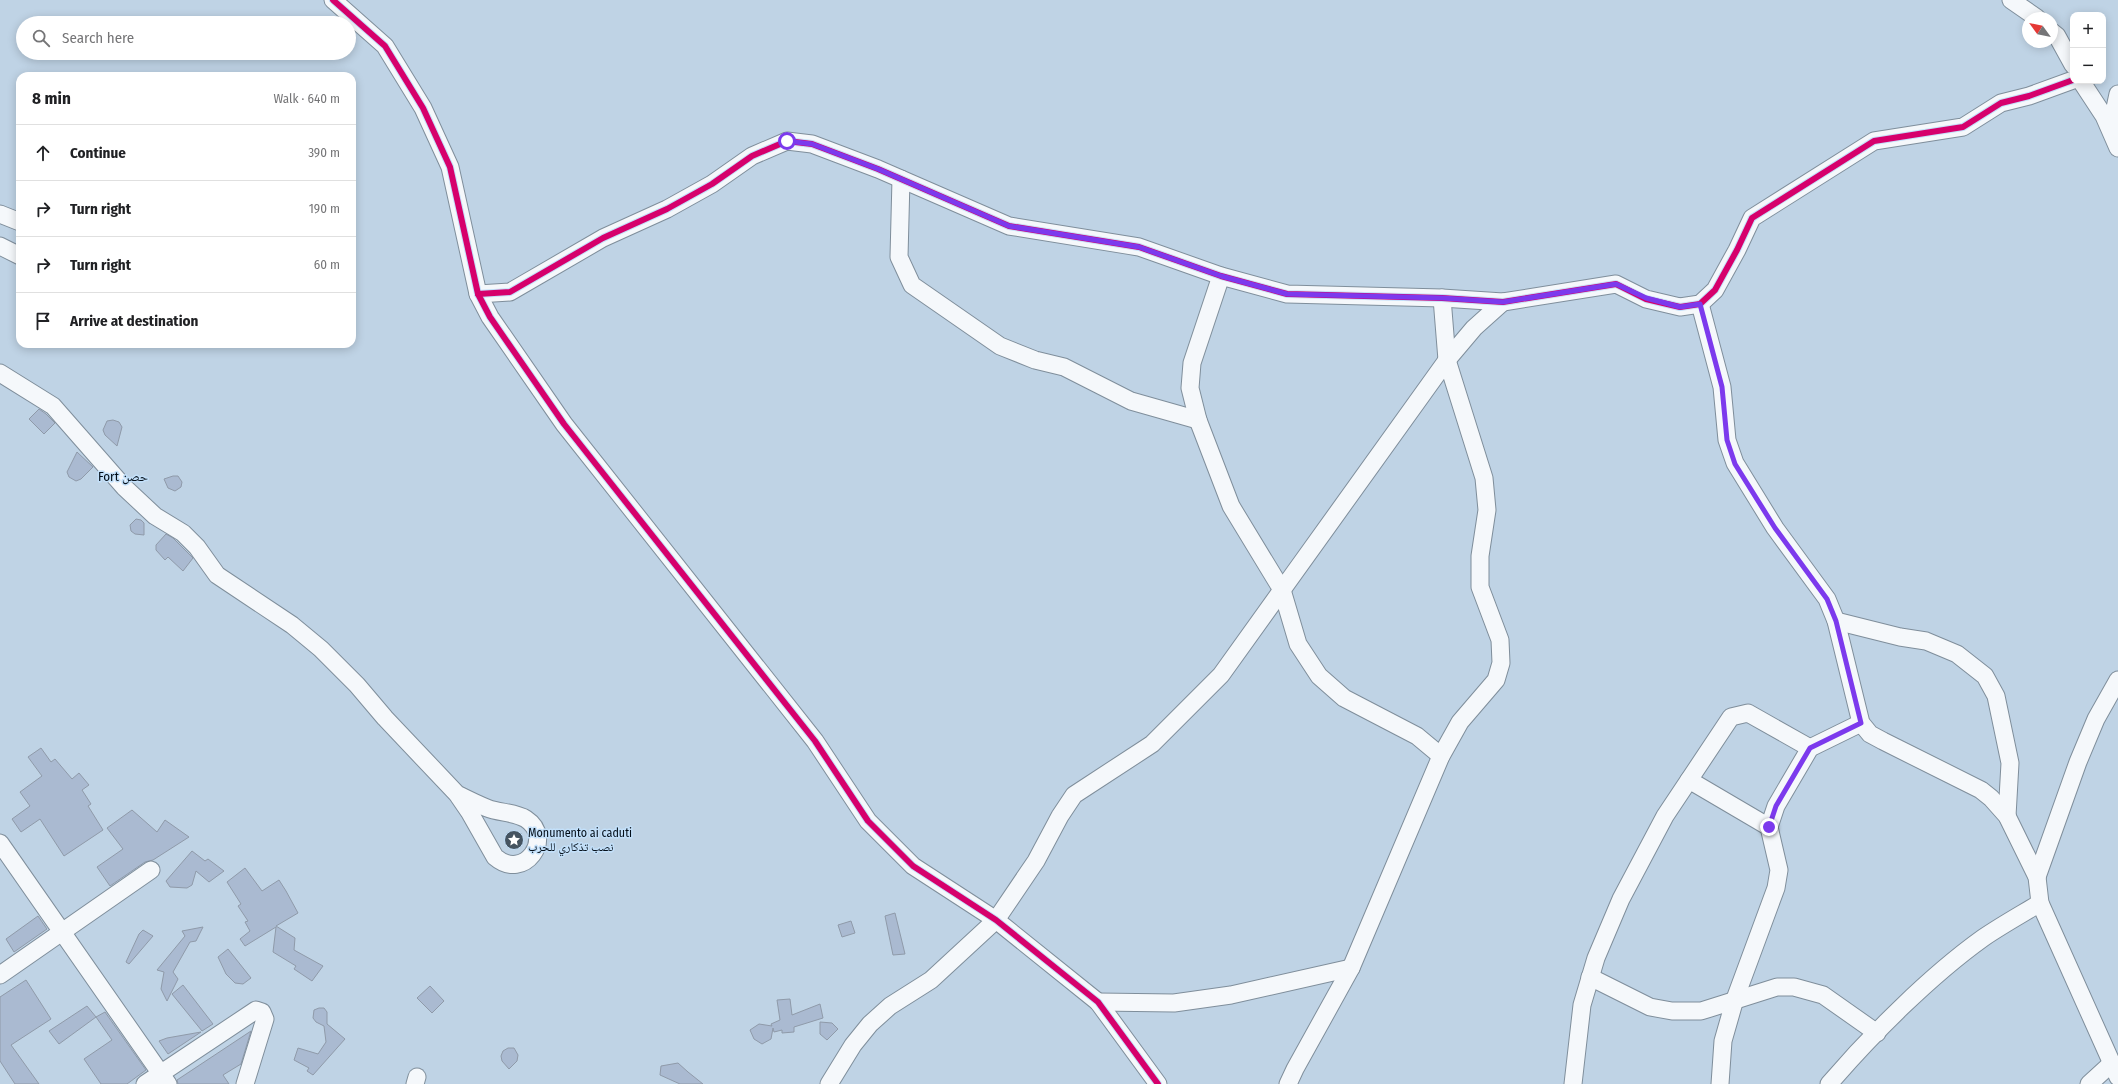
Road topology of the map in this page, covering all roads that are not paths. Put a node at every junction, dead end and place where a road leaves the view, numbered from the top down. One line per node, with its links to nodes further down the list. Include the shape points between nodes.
1 (333, 0): 4 (street)
2 (2011, 0): 3 (street)
3 (2034, 11)
4 (351, 16)
5 (356, 20): 18 (street, via 385,46 423,108 450,166)
6 (2058, 38): 7 (street)
7 (2070, 60)
8 (2070, 81): 21 (street, via 2001,103 1963,127 1874,141 1752,218 1715,290)
9 (2083, 84): 11 (street, via 2104,116)
10 (2118, 94): 11 (street, via 2115,108)
11 (2118, 148)
12 (900, 179): 17 (street, via 1009,226 1139,247); 18 (street, via 812,144 787,141 752,156 712,184 603,238 510,292); 24 (street, via 899,257 912,285 1000,346 1035,360 1064,367 1131,400)
13 (0, 214): 14 (street)
14 (16, 220)
15 (0, 246): 16 (street)
16 (16, 254)
17 (1221, 276): 19 (street, via 1287,294); 24 (street, via 1192,363 1190,388)
18 (478, 294): 39 (street, via 490,317 564,424 815,741 868,821 912,866)
19 (1442, 298): 20 (street); 22 (street)
20 (1503, 302): 21 (street, via 1616,284 1646,298 1680,307); 22 (street, via 1474,328)
21 (1700, 304): 26 (street, via 1722,387 1727,440 1735,464 1775,528 1827,599)
22 (1447, 360): 25 (street); 30 (street, via 1484,478 1487,510 1480,556 1480,587 1500,640 1501,663 1496,680 1460,722)
23 (0, 373): 32 (street, via 53,406 124,487 155,516 183,534 197,547 218,575 321,649)
24 (1198, 420): 25 (street, via 1231,506)
25 (1282, 590): 30 (street, via 1298,644 1319,676 1344,698 1417,736); 39 (street, via 1221,675 1183,714 1152,744 1074,795 1036,861)
26 (1836, 621): 28 (street); 33 (street, via 1926,641 1957,654 1985,676 1996,696 2010,763)
27 (2118, 680): 37 (street, via 2096,719 2078,762)
28 (1861, 723): 29 (street); 33 (street, via 1870,734 1981,790)
29 (1810, 748): 31 (street, via 1748,713 1731,717); 34 (street, via 1776,806)
30 (1441, 756): 41 (street)
31 (1689, 780): 34 (street); 43 (street, via 1665,816 1621,900)
32 (457, 794): 32 (street, via 488,808 526,819 537,837 532,856 519,864 511,865 500,861 490,851)
33 (2007, 816): 37 (street)
34 (1769, 827): 44 (street, via 1779,870 1776,888)
35 (0, 843): 40 (street)
36 (151, 870): 40 (street)
37 (2037, 877): 38 (street)
38 (2040, 903): 46 (street, via 1983,938 1931,980); 47 (street)
39 (996, 920): 45 (street); 51 (street, via 931,980 890,1006 870,1024 853,1045)
40 (60, 931): 42 (street); 48 (street)
41 (1351, 968): 45 (street, via 1230,995 1174,1003); 53 (street)
42 (0, 974)
43 (1590, 977): 44 (street, via 1650,1007 1672,1011 1701,1011); 54 (street, via 1582,1005)
44 (1735, 999): 46 (street, via 1777,987 1794,987 1823,995); 55 (street, via 1723,1041)
45 (1098, 1002): 52 (street)
46 (1877, 1033): 56 (street)
47 (2115, 1070): 57 (street)
48 (164, 1078): 49 (street); 50 (street, via 256,1010 262,1012 265,1019)
49 (145, 1084)
50 (245, 1084)
51 (829, 1084)
52 (1158, 1084)
53 (1288, 1084)
54 (1573, 1084)
55 (1720, 1084)
56 (1829, 1084)
57 (2089, 1084)

